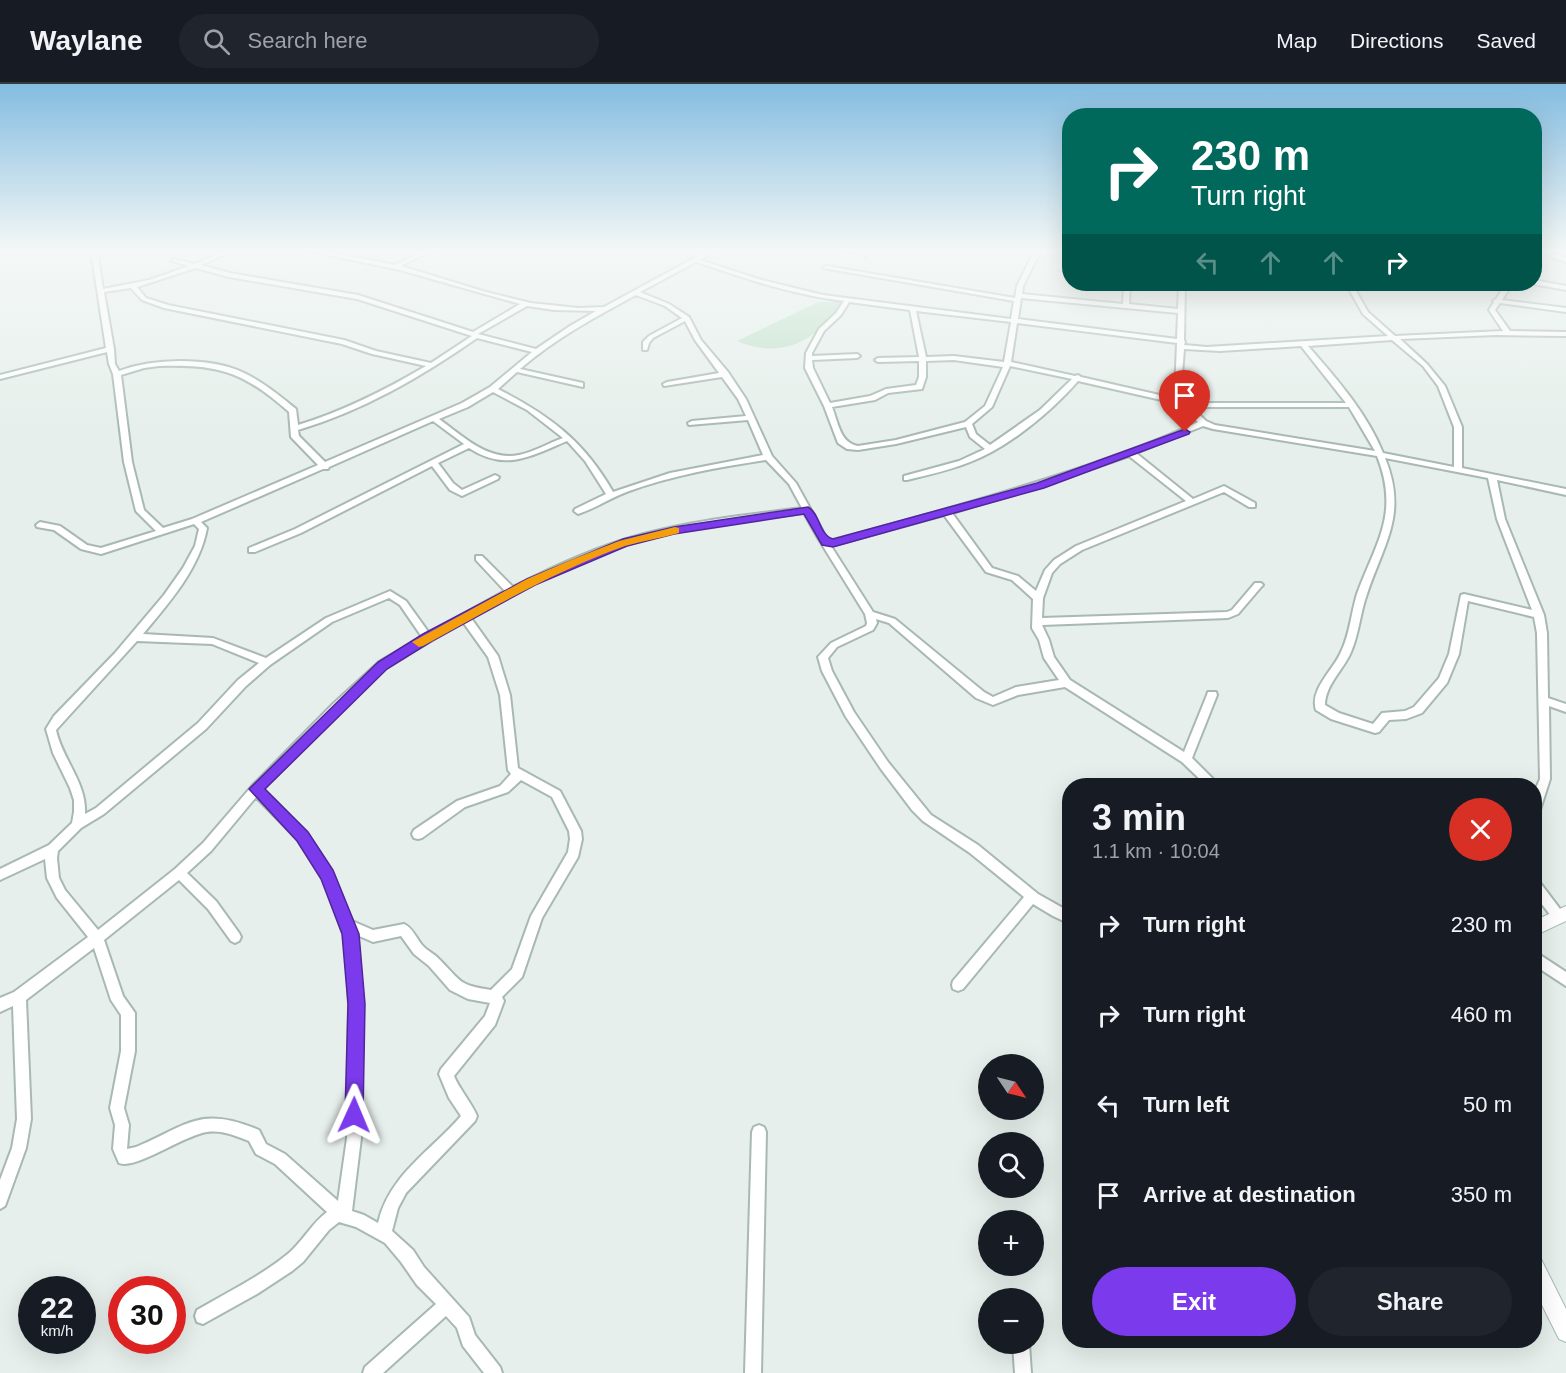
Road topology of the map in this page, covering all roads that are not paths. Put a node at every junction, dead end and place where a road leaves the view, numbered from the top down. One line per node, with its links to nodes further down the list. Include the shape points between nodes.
1 (104, 310): 23 (street)
2 (182, 310): 32 (street, via 344,342 374,353)
3 (398, 310): 19 (street)
4 (516, 310): 19 (street)
5 (604, 310): 25 (street)
6 (675, 310): 15 (street)
7 (841, 310): 27 (street, via 821,330)
8 (913, 310): 30 (street, via 915,335)
9 (934, 310): 16 (street)
10 (1016, 310): 16 (street)
11 (1172, 310): 14 (street)
12 (1363, 310): 20 (street)
13 (1494, 310): 17 (street, via 1493,315)
14 (1181, 311): 21 (street)
15 (687, 318): 24 (street, via 651,337); 36 (street, via 698,340)
16 (1015, 322): 21 (street); 31 (street)
17 (1508, 333): 18 (street); 20 (street)
18 (1566, 334)
19 (475, 335): 25 (street); 32 (street)
20 (1396, 338): 22 (street); 61 (street, via 1425,365 1447,398 1458,427)
21 (1181, 344): 22 (street, via 1203,349); 42 (street, via 1179,392)
22 (1303, 344): 43 (street)
23 (111, 349): 34 (street); 37 (street)
24 (645, 350)
25 (537, 351): 33 (street)
26 (857, 356): 27 (street)
27 (809, 358): 44 (street, via 813,380)
28 (954, 358): 30 (street); 31 (street); 35 (street)
29 (878, 360): 30 (street)
30 (923, 360): 35 (street)
31 (1007, 364): 38 (street); 49 (street, via 988,407)
32 (433, 365): 50 (street, via 337,415)
33 (516, 370): 40 (street); 41 (street)
34 (118, 371): 50 (street, via 169,364 225,368 276,396 293,411); 74 (street, via 128,462 140,511)
35 (930, 371): 44 (street, via 919,387)
36 (725, 374): 39 (street); 45 (street)
37 (0, 377)
38 (1078, 377): 42 (street); 55 (street, via 1056,399)
39 (667, 384)
40 (580, 385)
41 (494, 389): 46 (street); 53 (street)
42 (1184, 404): 43 (street); 48 (street)
43 (1349, 405): 57 (street)
44 (828, 406): 51 (street, via 841,441 850,447 896,442)
45 (749, 418): 47 (street); 58 (street)
46 (436, 420): 54 (street); 60 (street)
47 (692, 423)
48 (1203, 423): 56 (street); 57 (street)
49 (968, 424): 51 (street); 52 (street)
50 (294, 429): 60 (street, via 299,444)
51 (948, 429): 52 (street)
52 (972, 434): 55 (street)
53 (570, 438): 54 (street, via 510,459 491,457); 66 (street, via 594,463)
54 (470, 444): 59 (street)
55 (990, 449): 64 (street, via 969,460)
56 (1131, 453): 67 (street); 71 (street)
57 (1382, 455): 61 (street); 82 (street, via 1392,493 1390,517 1347,650 1323,689 1320,707 1375,729 1386,716 1418,710 1443,680 1454,654 1464,597)
58 (768, 457): 66 (street, via 685,472); 69 (street, via 792,483)
59 (434, 464): 62 (street, via 452,488 462,493); 76 (street)
60 (325, 467): 72 (street)
61 (1458, 470): 63 (street)
62 (495, 477)
63 (1492, 477): 65 (street); 82 (street, via 1506,538)
64 (907, 478)
65 (1566, 492)
66 (610, 494): 70 (street)
67 (1192, 502): 68 (street, via 1224,489); 80 (street, via 1078,548 1048,572)
68 (1252, 505)
69 (808, 510): 75 (street); 79 (street, via 647,536 585,558)
70 (578, 511)
71 (947, 513): 75 (street); 80 (street, via 989,570 1015,578)
72 (195, 521): 74 (street); 85 (street, via 202,528 202,540)
73 (40, 525): 74 (street, via 59,528 86,550 94,551)
74 (162, 532)
75 (826, 542): 81 (street)
76 (252, 550)
77 (478, 558): 79 (street)
78 (1258, 585): 84 (street, via 1228,615)
79 (512, 592): 83 (street)
80 (1038, 598): 84 (street)
81 (870, 614): 88 (street, via 892,621 980,696 993,701 1016,691); 103 (street, via 870,628 834,645 823,657 852,717 926,817 979,853)
82 (1539, 615): 90 (street)
83 (465, 617): 86 (street); 93 (street, via 493,656 505,695 510,762)
84 (1038, 622): 88 (street, via 1049,658)
85 (136, 637): 87 (street, via 213,641); 97 (street, via 51,729 59,759 74,781 81,813)
86 (428, 637): 87 (street, via 403,603 390,594 329,620); 96 (street, via 382,665)
87 (267, 662): 97 (street, via 174,750 100,811)
88 (1066, 683): 92 (street)
89 (1212, 695): 92 (street)
90 (1544, 701): 91 (street); 95 (street)
91 (1566, 708)
92 (1186, 759): 94 (street)
93 (518, 775): 98 (street, via 504,789 461,804); 114 (street, via 556,794 576,839 574,853 537,916 517,973)
94 (1206, 778)
95 (1542, 787)
96 (256, 789): 100 (street, via 207,847); 106 (street, via 303,837 328,875)
97 (76, 825): 99 (street)
98 (417, 834)
99 (53, 849): 101 (street); 109 (street, via 53,878 60,894)
100 (179, 873): 108 (street, via 212,905); 109 (street)
101 (0, 875)
102 (1542, 893): 105 (street)
103 (1032, 897): 104 (street); 112 (street)
104 (1062, 914)
105 (1562, 915): 107 (street)
106 (347, 925): 114 (street, via 373,936 404,930 418,950 455,986 468,993); 119 (street, via 356,1004 354,1138)
107 (1542, 925)
108 (235, 937)
109 (97, 939): 113 (street); 120 (street, via 118,1000 128,1013 128,1051 117,1108 124,1158 142,1155 183,1131 222,1125 254,1135 261,1149 280,1159 343,1216 359,1220)
110 (1542, 963): 111 (street)
111 (1566, 980)
112 (958, 985)
113 (19, 997): 115 (street); 117 (street, via 24,1119)
114 (494, 997): 120 (street, via 496,1009 490,1020 446,1074 470,1116 395,1197)
115 (0, 1005)
116 (759, 1132): 129 (street)
117 (4, 1185): 118 (street)
118 (0, 1201)
119 (344, 1212): 120 (street); 124 (street, via 335,1214 311,1242 272,1276)
120 (384, 1235): 121 (street, via 407,1256); 123 (street)
121 (423, 1279)
122 (1542, 1282): 125 (street)
123 (447, 1305): 127 (street); 128 (street)
124 (203, 1316)
125 (1566, 1332)
126 (1021, 1354): 130 (street)
127 (370, 1373)
128 (494, 1373)
129 (753, 1373)
130 (1023, 1373)

